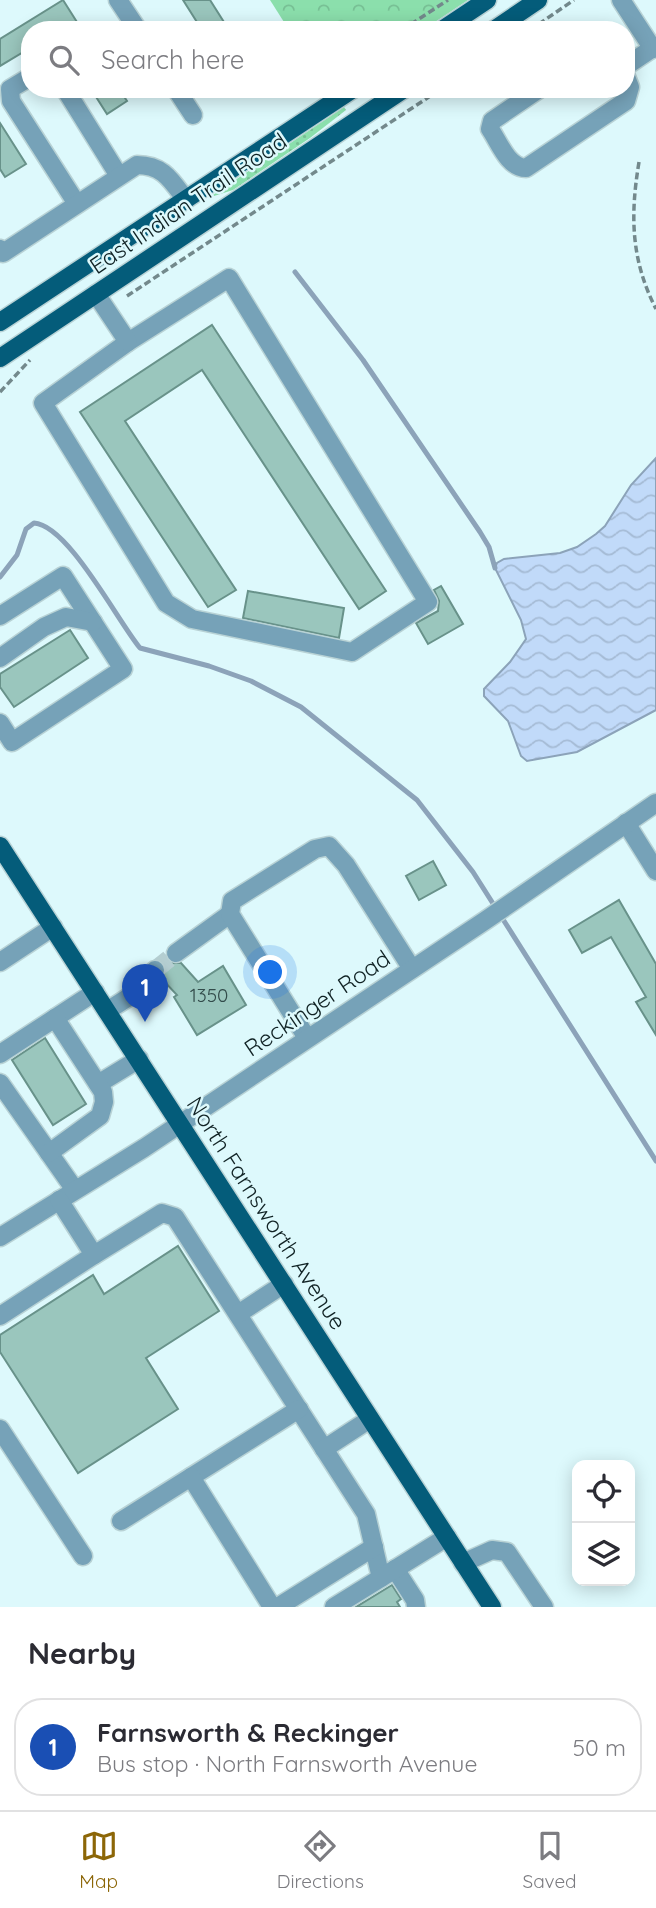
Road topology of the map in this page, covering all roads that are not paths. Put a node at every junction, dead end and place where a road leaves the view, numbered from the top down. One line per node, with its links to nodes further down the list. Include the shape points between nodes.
1 (118, 0): 5 (street)
2 (487, 0): 6 (main road)
3 (538, 0): 7 (main road)
4 (621, 0): 8 (street)
5 (132, 21)
6 (456, 21)
7 (507, 21)
8 (654, 48): 9 (street)
9 (635, 60)
10 (21, 82): 20 (street, via 10,89 11,101)
11 (71, 98): 18 (street)
12 (182, 98): 17 (street)
13 (339, 98): 19 (main road, East Indian Trail Road)
14 (390, 98): 22 (main road, East Indian Trail Road)
15 (525, 98): 16 (street, via 492,121 491,129 519,168)
16 (627, 98)
17 (193, 115)
18 (119, 176): 19 (street, via 137,165 151,165 163,172); 20 (street)
19 (186, 200): 23 (main road, East Indian Trail Road)
20 (78, 204): 21 (street, via 3,253)
21 (0, 249)
22 (96, 294): 24 (street); 25 (main road, East Indian Trail Road)
23 (0, 322)
24 (128, 342): 24 (street, via 229,278 428,602 352,653 192,619 166,603 43,403)
25 (0, 358)
26 (0, 616): 27 (street, via 62,576)
27 (93, 622): 28 (street, via 66,617); 29 (street, via 123,669 12,742)
28 (0, 658)
29 (0, 723)
30 (656, 803): 31 (street, Reckinger Road)
31 (626, 823): 33 (street); 38 (street, Reckinger Road)
32 (0, 846): 35 (main road, North Farnsworth Avenue)
33 (656, 872)
34 (230, 914): 36 (street); 38 (street, via 232,901 315,849 329,846); 43 (street)
35 (52, 927): 37 (street); 40 (main road, North Farnsworth Avenue)
36 (176, 953)
37 (2, 956)
38 (412, 969): 43 (street, Reckinger Road)
39 (155, 970): 41 (street, via 132,995)
40 (95, 992): 41 (main road, North Farnsworth Avenue); 42 (street)
41 (107, 1011): 45 (main road, North Farnsworth Avenue)
42 (55, 1018): 44 (street); 47 (street)
43 (307, 1038): 48 (street, Reckinger Road)
44 (0, 1054)
45 (139, 1059): 47 (street); 48 (main road, North Farnsworth Avenue)
46 (0, 1083): 49 (street)
47 (98, 1084): 49 (street, via 104,1102 100,1116)
48 (180, 1123): 50 (street, Reckinger Road); 54 (main road, North Farnsworth Avenue)
49 (49, 1153): 50 (street)
50 (75, 1190): 51 (street, Reckinger Road)
51 (59, 1200): 52 (street, Reckinger Road); 53 (street)
52 (0, 1237)
53 (94, 1255): 55 (street, via 162,1213 175,1217); 56 (street)
54 (284, 1284): 55 (street); 58 (main road, North Farnsworth Avenue)
55 (238, 1314): 57 (street)
56 (0, 1316)
57 (299, 1409): 60 (street); 61 (street)
58 (370, 1419): 60 (street); 63 (main road, North Farnsworth Avenue)
59 (0, 1429): 65 (street)
60 (324, 1449): 64 (street, via 366,1514)
61 (191, 1477): 62 (street); 68 (street)
62 (121, 1521)
63 (447, 1538): 66 (main road, North Farnsworth Avenue); 67 (street)
64 (374, 1547): 67 (street); 69 (street)
65 (83, 1556)
66 (463, 1563): 72 (main road, North Farnsworth Avenue); 73 (street, via 492,1550 507,1552)
67 (388, 1574): 70 (street); 71 (street, via 415,1600)
68 (272, 1607)
69 (278, 1607)
70 (334, 1607)
71 (416, 1607)
72 (492, 1607)
73 (544, 1607)

